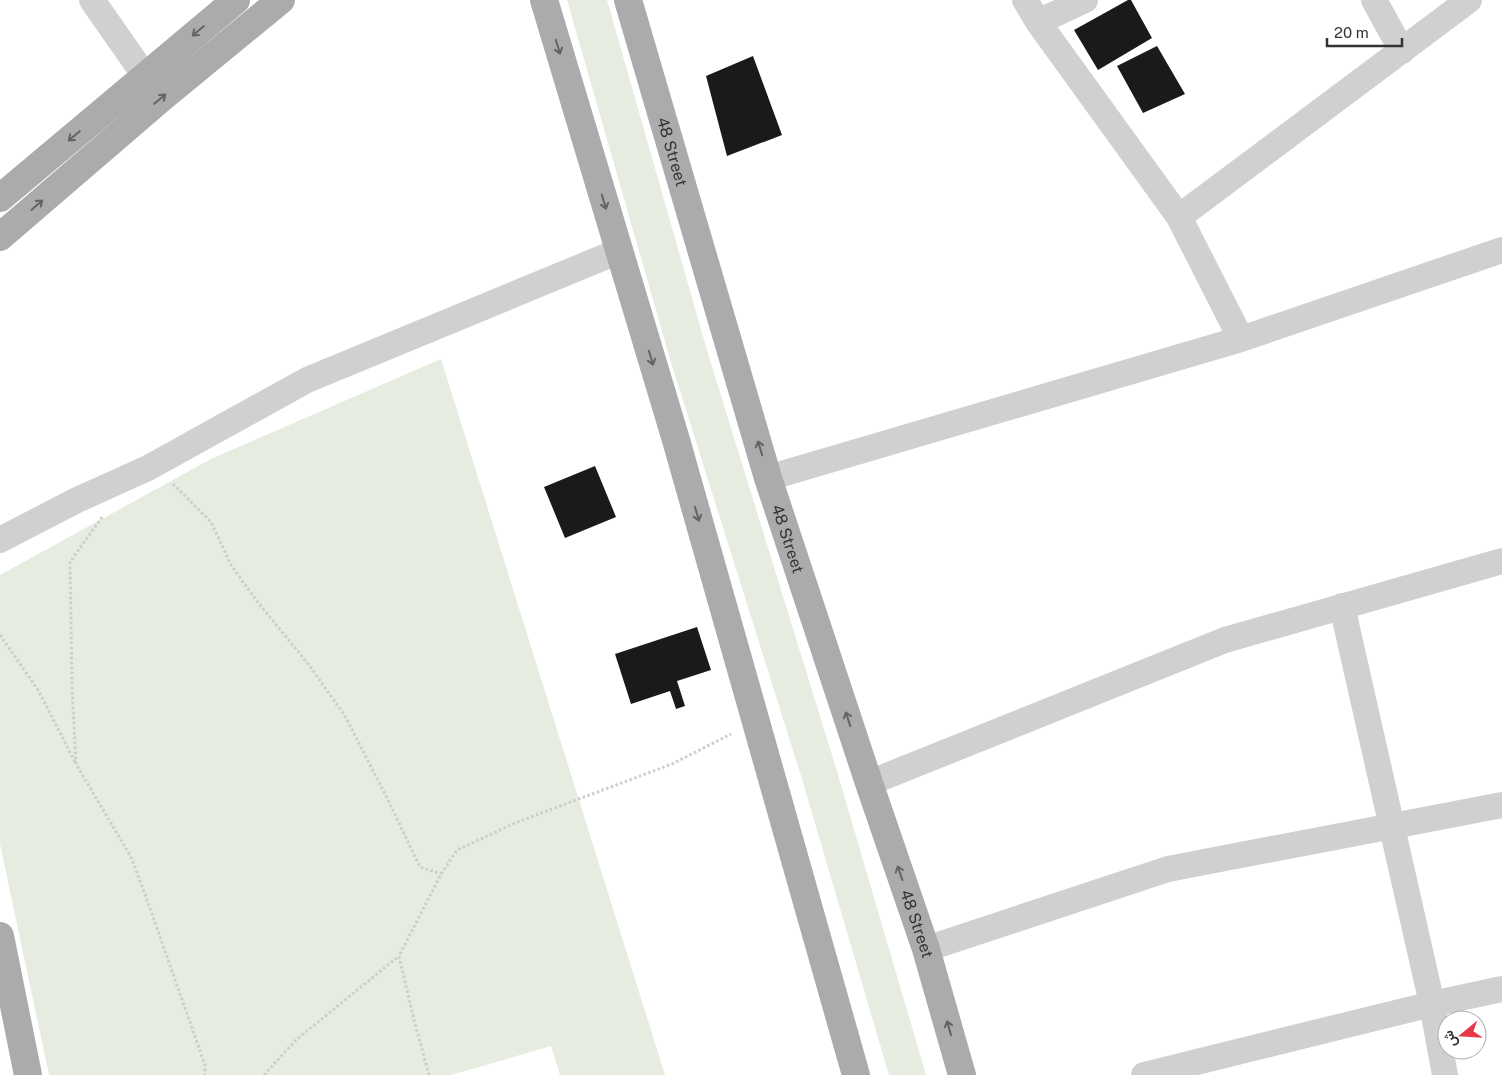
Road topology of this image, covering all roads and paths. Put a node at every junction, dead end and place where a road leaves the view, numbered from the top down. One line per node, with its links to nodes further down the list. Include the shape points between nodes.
1 (92, 0): 12 (street)
2 (236, 0): 12 (main road, one-way to 12)
3 (281, 0): 15 (main road, one-way to 3)
4 (544, 0): 17 (main road, one-way to 17)
5 (628, 0): 20 (main road, 48 Street, one-way to 5)
6 (1025, 0): 10 (street)
7 (1085, 0): 10 (street)
8 (1374, 0): 11 (street)
9 (1469, 0): 11 (street)
10 (1038, 22): 14 (street)
11 (1402, 51): 14 (street)
12 (145, 76): 13 (main road, one-way to 13)
13 (0, 198)
14 (1180, 217): 18 (street)
15 (0, 237)
16 (1502, 250): 18 (street)
17 (619, 251): 19 (street, via 307,380); 26 (main road, one-way to 26)
18 (1241, 338): 20 (street)
19 (148, 468): 22 (street); 31 (path, via 177,486 212,522 236,572 345,716 420,867)
20 (768, 478): 28 (main road, 48 Street, one-way to 20)
21 (108, 511): 27 (path, via 70,562)
22 (0, 540)
23 (1502, 561): 24 (street)
24 (1342, 606): 28 (street, via 1225,640); 30 (street)
25 (0, 635): 27 (path, via 38,690)
26 (756, 721): 31 (path, via 672,764 515,823 457,850); 41 (main road)
27 (76, 764): 38 (path, via 130,857 205,1065)
28 (869, 782): 33 (main road, 48 Street, one-way to 28)
29 (1502, 804): 30 (street)
30 (1391, 826): 33 (street, via 1168,869); 36 (street)
31 (441, 874): 34 (path)
32 (0, 936): 37 (main road)
33 (926, 949): 42 (main road, 48 Street, one-way to 33)
34 (399, 956): 39 (path, via 296,1040); 40 (path)
35 (1502, 990): 36 (street)
36 (1432, 1004): 43 (street); 44 (street)
37 (28, 1075)
38 (205, 1075)
39 (264, 1075)
40 (430, 1075)
41 (856, 1075)
42 (962, 1075)
43 (1144, 1075)
44 (1445, 1075)

